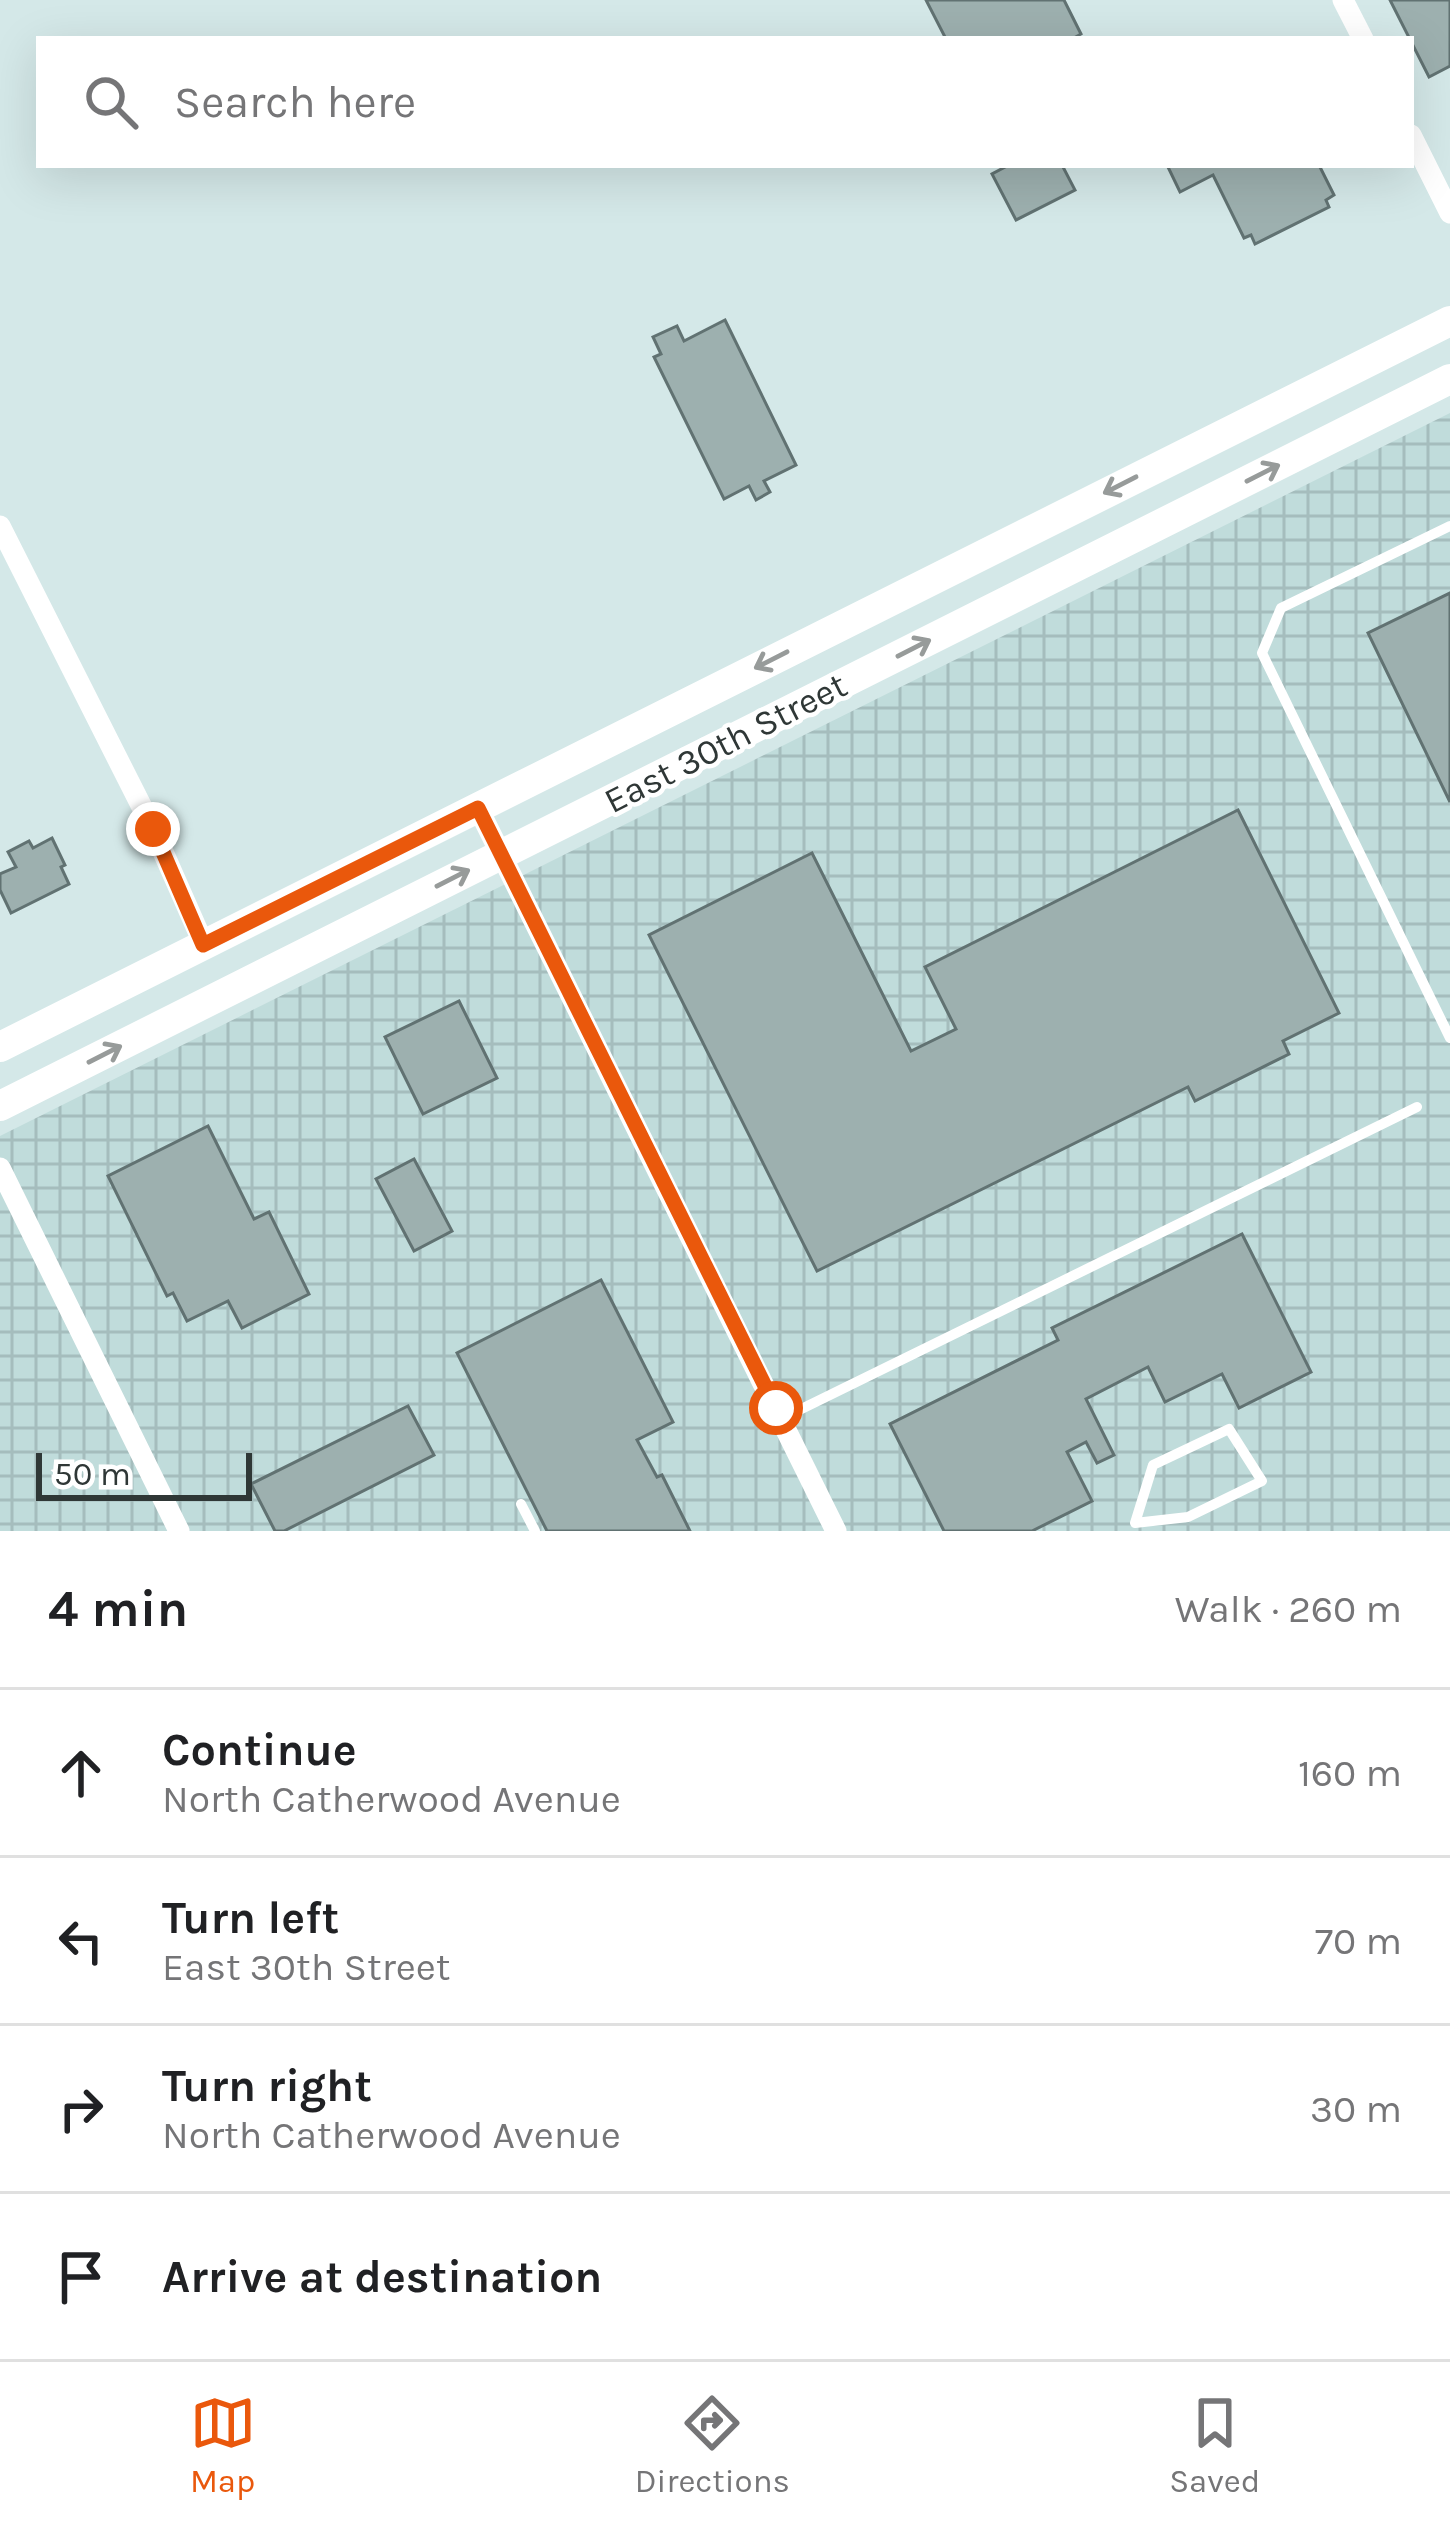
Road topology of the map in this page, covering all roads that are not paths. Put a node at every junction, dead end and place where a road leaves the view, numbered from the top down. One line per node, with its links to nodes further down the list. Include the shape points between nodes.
1 (1343, 0): 2 (street)
2 (1361, 36)
3 (1414, 141): 4 (street)
4 (1450, 213)
5 (1450, 321): 9 (main road, East 30th Street, one-way to 9)
6 (1450, 379): 10 (main road, East 30th Street, one-way to 6)
7 (0, 526): 11 (street)
8 (1450, 526): 12 (lane, via 1281,608 1262,653)
9 (478, 808): 10 (street); 11 (main road, East 30th Street)
10 (502, 854): 14 (main road, East 30th Street, one-way to 10); 17 (street)
11 (203, 945): 13 (main road, East 30th Street)
12 (1450, 1038)
13 (0, 1047)
14 (0, 1106)
15 (1417, 1107): 17 (lane)
16 (0, 1168): 20 (street)
17 (781, 1419): 22 (street)
18 (521, 1504): 21 (lane)
19 (1135, 1523): 19 (lane, via 1154,1465 1228,1429 1262,1481 1188,1517)
20 (179, 1531)
21 (535, 1531)
22 (836, 1531)

